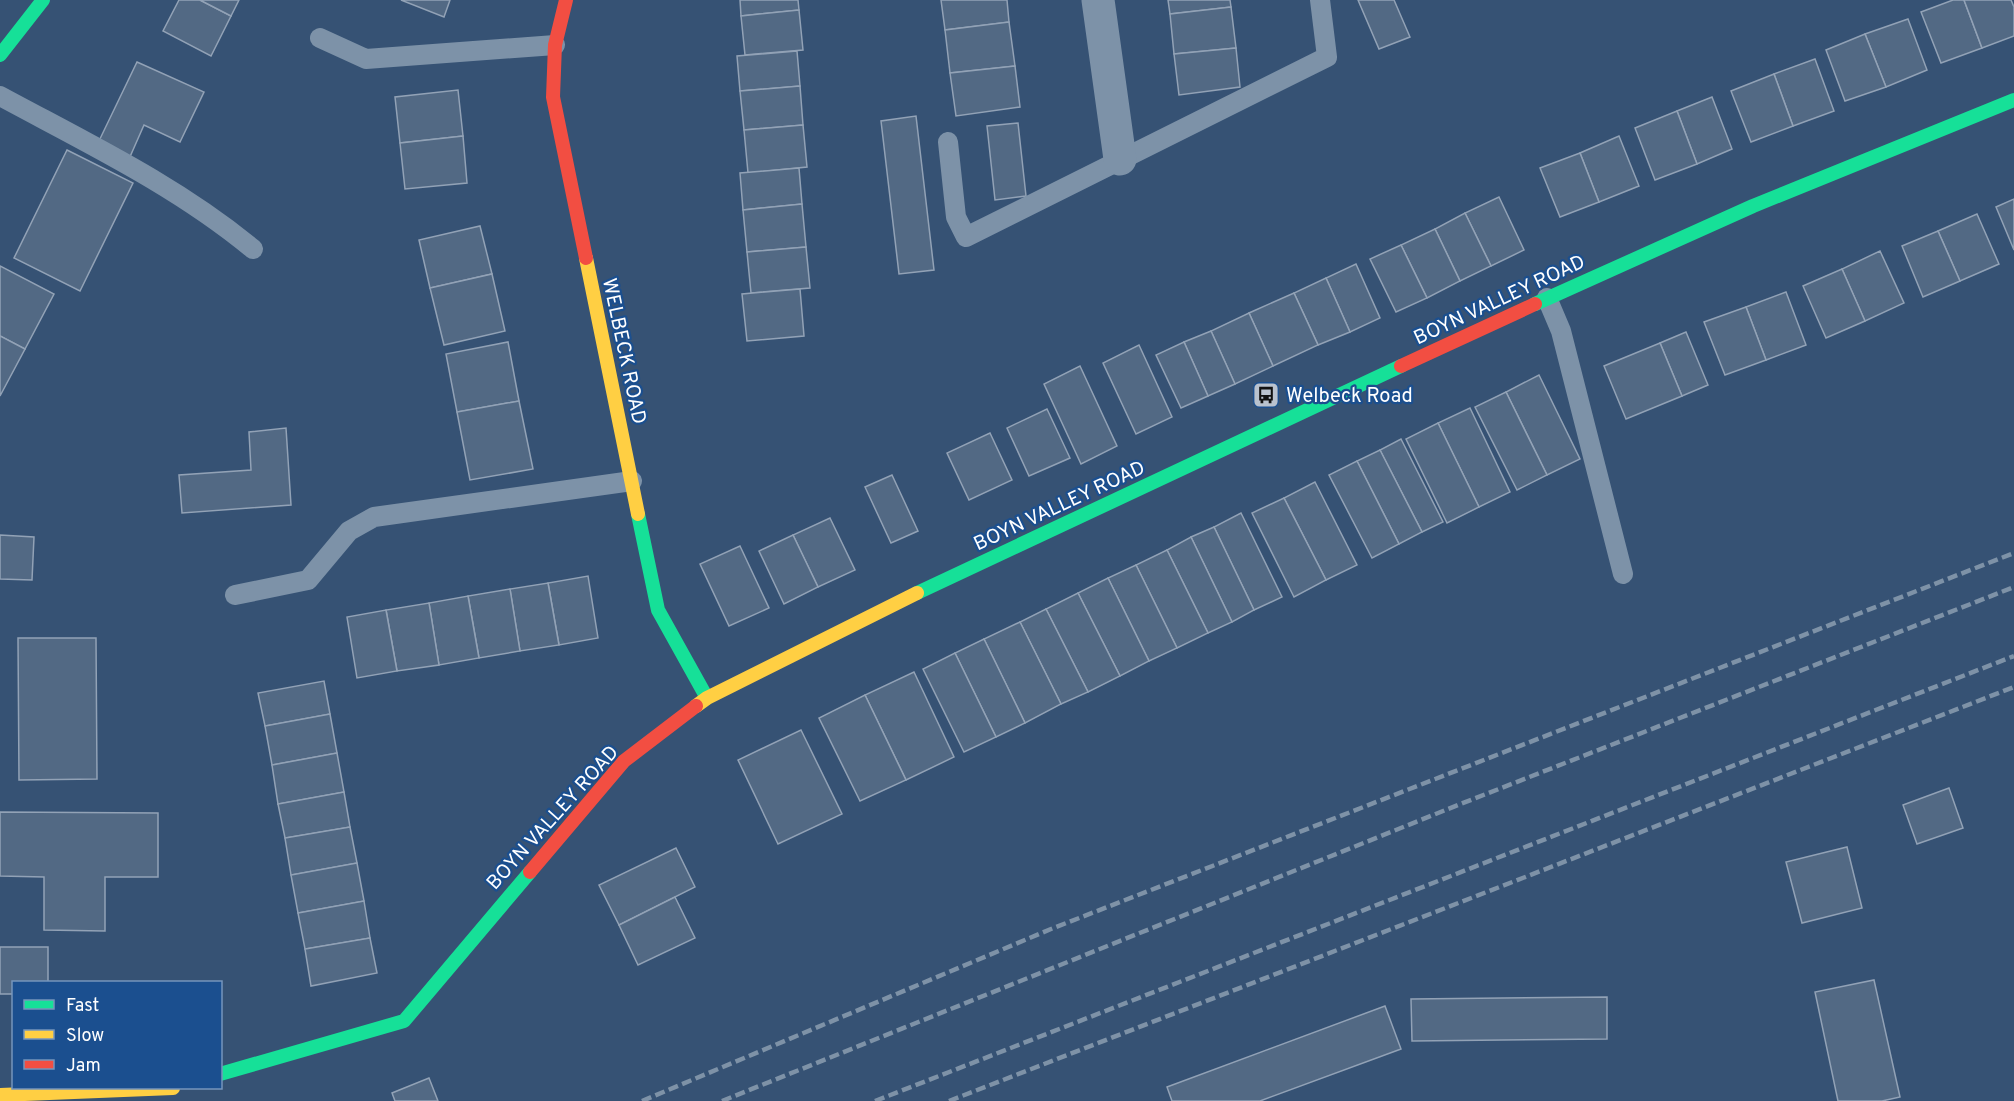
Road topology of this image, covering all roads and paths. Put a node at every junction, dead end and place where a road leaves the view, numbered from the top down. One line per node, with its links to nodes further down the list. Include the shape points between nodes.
1 (43, 0): 7 (street)
2 (566, 0): 6 (street, WELBECK ROAD)
3 (1098, 0): 11 (street)
4 (1320, 0): 11 (lane, via 1327,57)
5 (320, 38): 6 (lane, via 366,59)
6 (555, 45): 14 (street, WELBECK ROAD, via 553,96)
7 (0, 55)
8 (0, 96): 12 (lane, via 162,184 214,216)
9 (2014, 100): 13 (street, BOYN VALLEY ROAD, via 1753,206)
10 (948, 142): 11 (lane, via 956,217 966,237)
11 (1120, 159)
12 (253, 249)
13 (1547, 297): 15 (lane, via 1561,331); 17 (street, BOYN VALLEY ROAD, via 882,609)
14 (632, 481): 16 (lane, via 374,517 349,531 308,580); 17 (street, WELBECK ROAD, via 658,610)
15 (1623, 574)
16 (235, 595)
17 (707, 698): 18 (street, BOYN VALLEY ROAD, via 624,761 404,1021)
18 (222, 1073)
19 (148, 1089): 20 (street)
20 (0, 1095)

